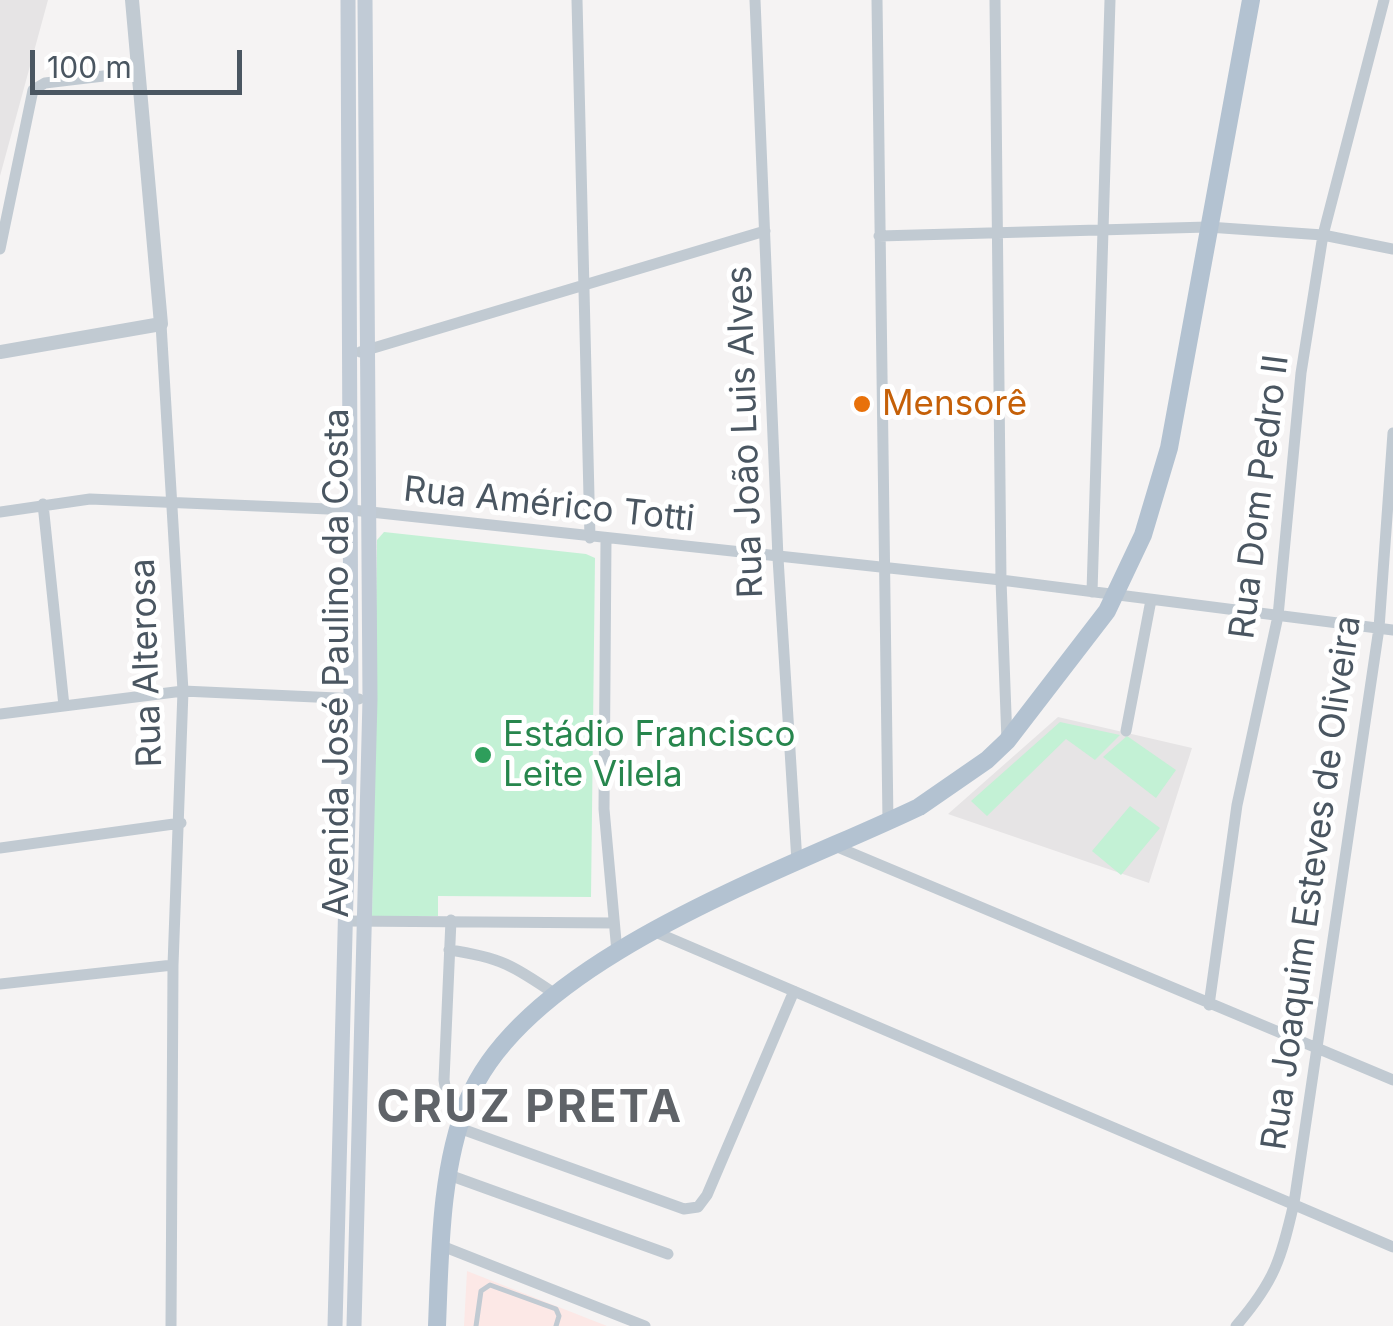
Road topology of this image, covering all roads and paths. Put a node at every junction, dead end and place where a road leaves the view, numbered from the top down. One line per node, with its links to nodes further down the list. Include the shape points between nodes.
1 (132, 0): 13 (street, Rua Alterosa)
2 (348, 0): 12 (main road, Avenida José Paulino da Costa)
3 (365, 0): 11 (main road, Avenida José Paulino da Costa)
4 (577, 0): 22 (street)
5 (755, 0): 15 (street, Rua João Luis Alves)
6 (876, 0): 18 (street)
7 (995, 0): 17 (street)
8 (1110, 0): 16 (street)
9 (1251, 0): 14 (main road)
10 (1384, 0): 19 (street, Rua Dom Pedro II)
11 (366, 68): 12 (main road); 24 (main road, Avenida José Paulino da Costa)
12 (349, 70): 26 (main road, Avenida José Paulino da Costa)
13 (137, 72): 21 (street, via 46,82 33,90); 23 (street, Rua Alterosa)
14 (1208, 227): 16 (street); 19 (street); 39 (main road, via 1168,448 1143,535)
15 (765, 231): 22 (street); 35 (street, Rua João Luis Alves)
16 (1104, 232): 17 (street); 38 (street)
17 (996, 233): 18 (street); 37 (street)
18 (879, 236): 36 (street)
19 (1323, 236): 20 (street); 41 (street, Rua Dom Pedro II, via 1301,373)
20 (1393, 248)
21 (0, 249)
22 (583, 288): 24 (street); 33 (street)
23 (161, 324): 25 (street); 28 (street, Rua Alterosa)
24 (369, 351): 26 (street); 32 (main road, Avenida José Paulino da Costa)
25 (0, 352)
26 (351, 353): 30 (main road, Avenida José Paulino da Costa)
27 (1393, 433): 42 (street, Rua Joaquim Esteves de Oliveira)
28 (170, 503): 29 (street, Rua Américo Totti); 30 (street, Rua Américo Totti); 44 (street, Rua Alterosa)
29 (43, 504): 31 (street, Rua Américo Totti); 47 (street)
30 (352, 510): 32 (street, Rua Américo Totti); 45 (main road, Avenida José Paulino da Costa)
31 (0, 512)
32 (370, 512): 33 (street, Rua Américo Totti); 46 (main road, Avenida José Paulino da Costa)
33 (590, 538): 34 (street, Rua Américo Totti)
34 (606, 539): 35 (street, Rua Américo Totti); 59 (street, via 604,775)
35 (778, 558): 36 (street, Rua Américo Totti); 55 (street, Rua João Luis Alves)
36 (884, 568): 37 (street, Rua Américo Totti); 51 (street)
37 (1000, 580): 38 (street, Rua Américo Totti); 50 (street)
38 (1092, 592): 39 (street, Rua Américo Totti)
39 (1117, 594): 40 (street, Rua Américo Totti); 50 (main road)
40 (1152, 600): 41 (street); 49 (street)
41 (1278, 616): 42 (street); 67 (street, Rua Dom Pedro II, via 1238,805)
42 (1379, 628): 43 (street); 68 (street, Rua Joaquim Esteves de Oliveira)
43 (1393, 630)
44 (183, 691): 45 (street); 47 (street); 52 (street, Rua Alterosa)
45 (351, 698): 46 (street); 58 (main road, Avenida José Paulino da Costa)
46 (370, 698): 56 (main road, Avenida José Paulino da Costa)
47 (64, 706): 48 (street)
48 (0, 714)
49 (1126, 731)
50 (1007, 741): 51 (main road, via 948,789)
51 (888, 822): 53 (main road)
52 (181, 823): 54 (street); 63 (street, Rua Alterosa)
53 (836, 846): 55 (main road); 67 (street)
54 (0, 848)
55 (797, 862): 60 (main road)
56 (366, 920): 57 (street); 58 (street); 78 (main road, Avenida José Paulino da Costa)
57 (451, 920): 59 (street); 61 (street)
58 (346, 921): 77 (main road, Avenida José Paulino da Costa)
59 (614, 923): 62 (street)
60 (653, 931): 62 (main road); 65 (street)
61 (450, 950): 66 (street, via 511,964); 70 (street, via 444,1080)
62 (617, 952): 66 (main road)
63 (174, 964): 64 (street); 76 (street, Rua Alterosa)
64 (0, 984)
65 (794, 990): 70 (street, via 707,1195 691,1210); 72 (street)
66 (555, 994): 70 (main road, via 492,1062)
67 (1209, 1004): 68 (street)
68 (1316, 1050): 69 (street); 72 (street, Rua Joaquim Esteves de Oliveira)
69 (1393, 1080)
70 (459, 1128): 71 (main road)
71 (450, 1175): 73 (main road); 75 (street)
72 (1294, 1202): 74 (street); 83 (street, Rua Joaquim Esteves de Oliveira, via 1282,1256 1263,1296)
73 (442, 1246): 79 (main road); 82 (street)
74 (1393, 1246)
75 (668, 1254)
76 (170, 1326)
77 (335, 1326)
78 (354, 1326)
79 (437, 1326)
80 (476, 1326): 81 (lane, via 480,1291 490,1285 556,1310)
81 (556, 1326)
82 (645, 1326)
83 (1236, 1326)

